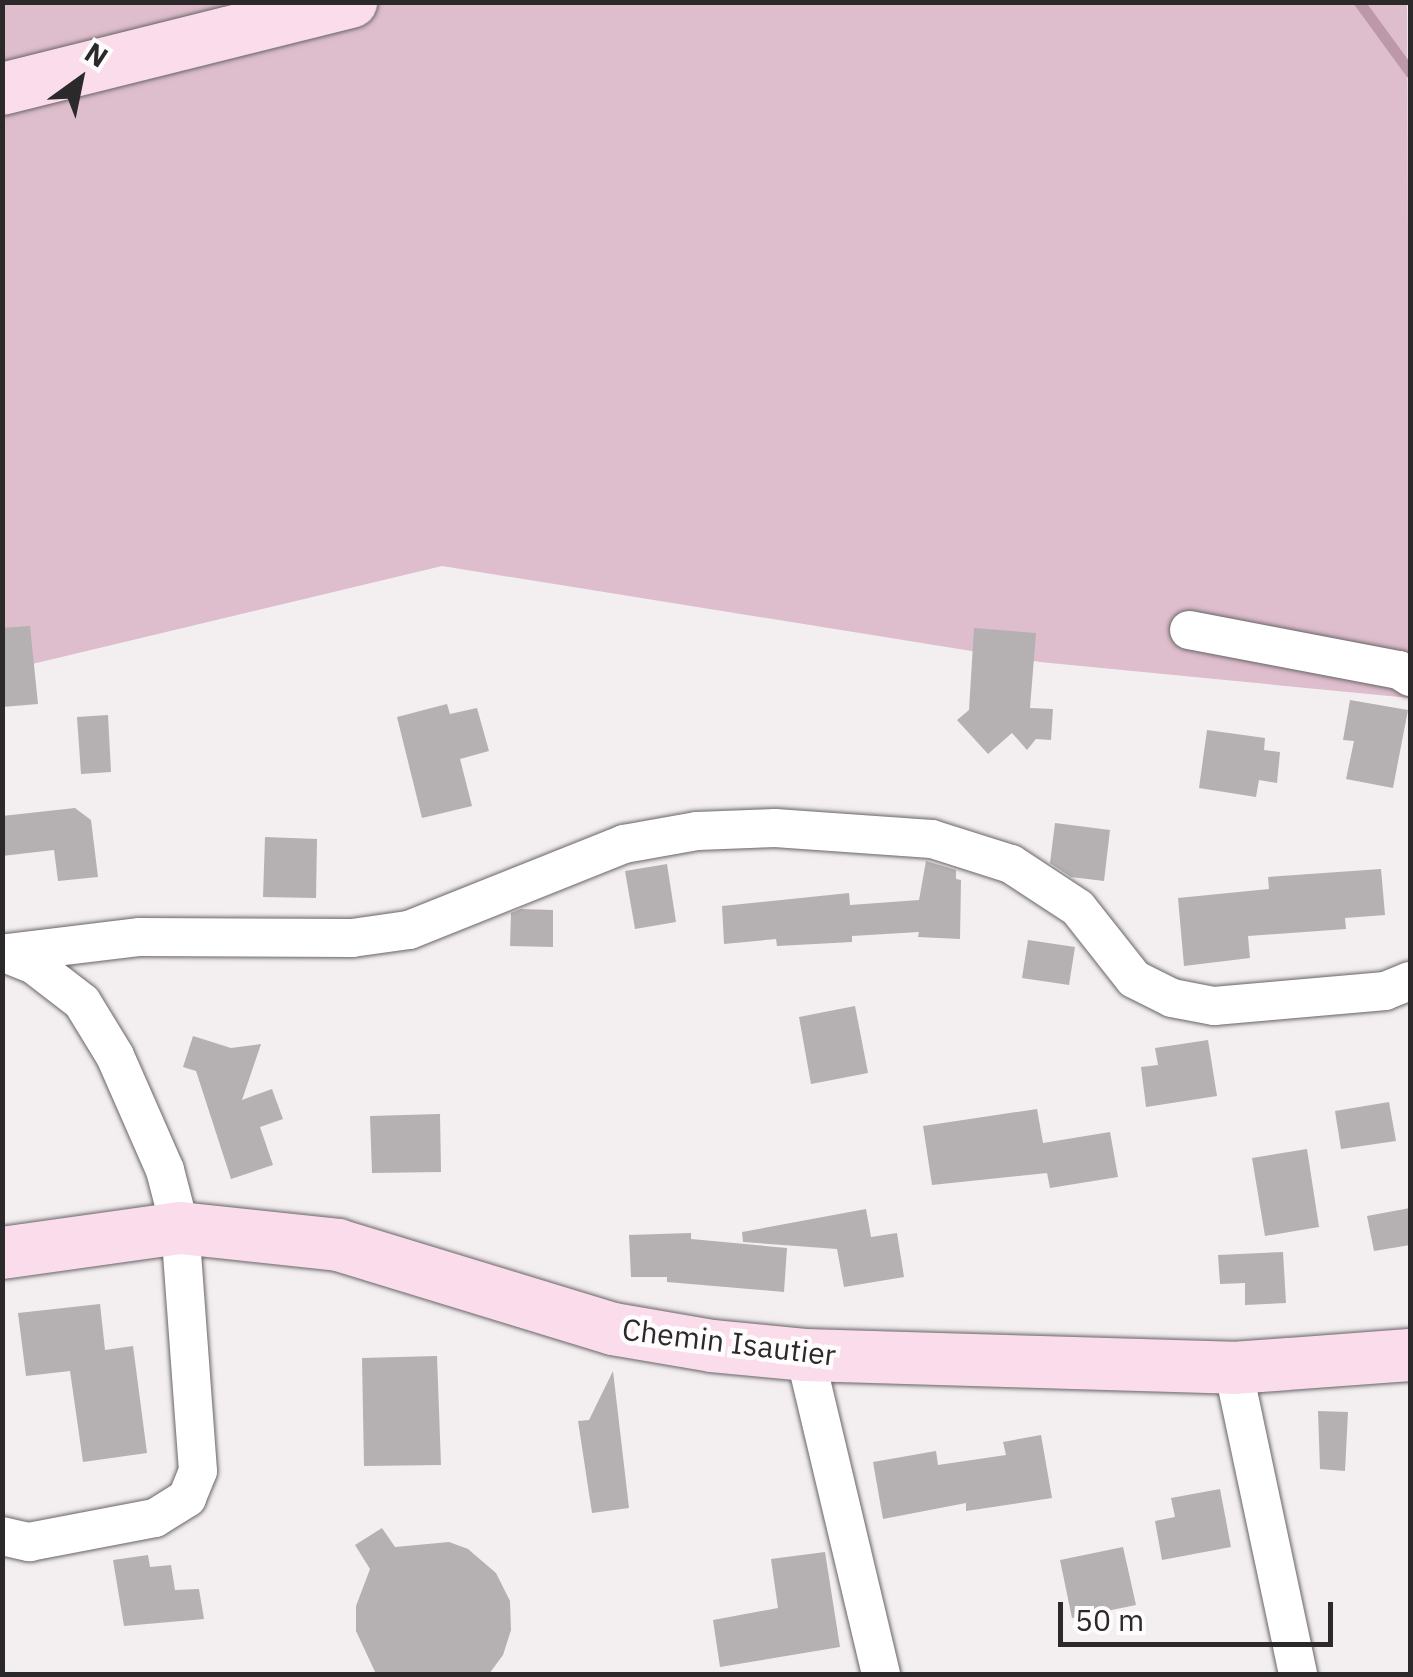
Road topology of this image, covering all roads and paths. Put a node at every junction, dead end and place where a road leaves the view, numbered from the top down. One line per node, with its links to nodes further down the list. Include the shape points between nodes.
1 (206, 2): 3 (main road)
2 (351, 2): 4 (main road)
3 (2, 54)
4 (2, 90)
5 (1189, 630): 6 (street)
6 (1410, 676)
7 (5, 953): 8 (street, via 140,937 352,938 409,930 624,844 697,831 774,828 932,839 1011,864 1078,908 1134,978 1172,998 1214,1006 1385,991); 9 (street, via 58,980 82,1002 144,1117)
8 (1410, 982)
9 (180, 1228): 10 (main road, Chemin Isautier); 11 (main road, Chemin Isautier, via 338,1245 613,1329); 14 (street, via 198,1472 187,1498 155,1518 29,1542)
10 (2, 1253)
11 (804, 1355): 13 (main road, Chemin Isautier); 15 (street)
12 (1410, 1355): 13 (main road, Chemin Isautier)
13 (1233, 1368): 16 (street)
14 (2, 1536)
15 (882, 1674)
16 (1298, 1674)

